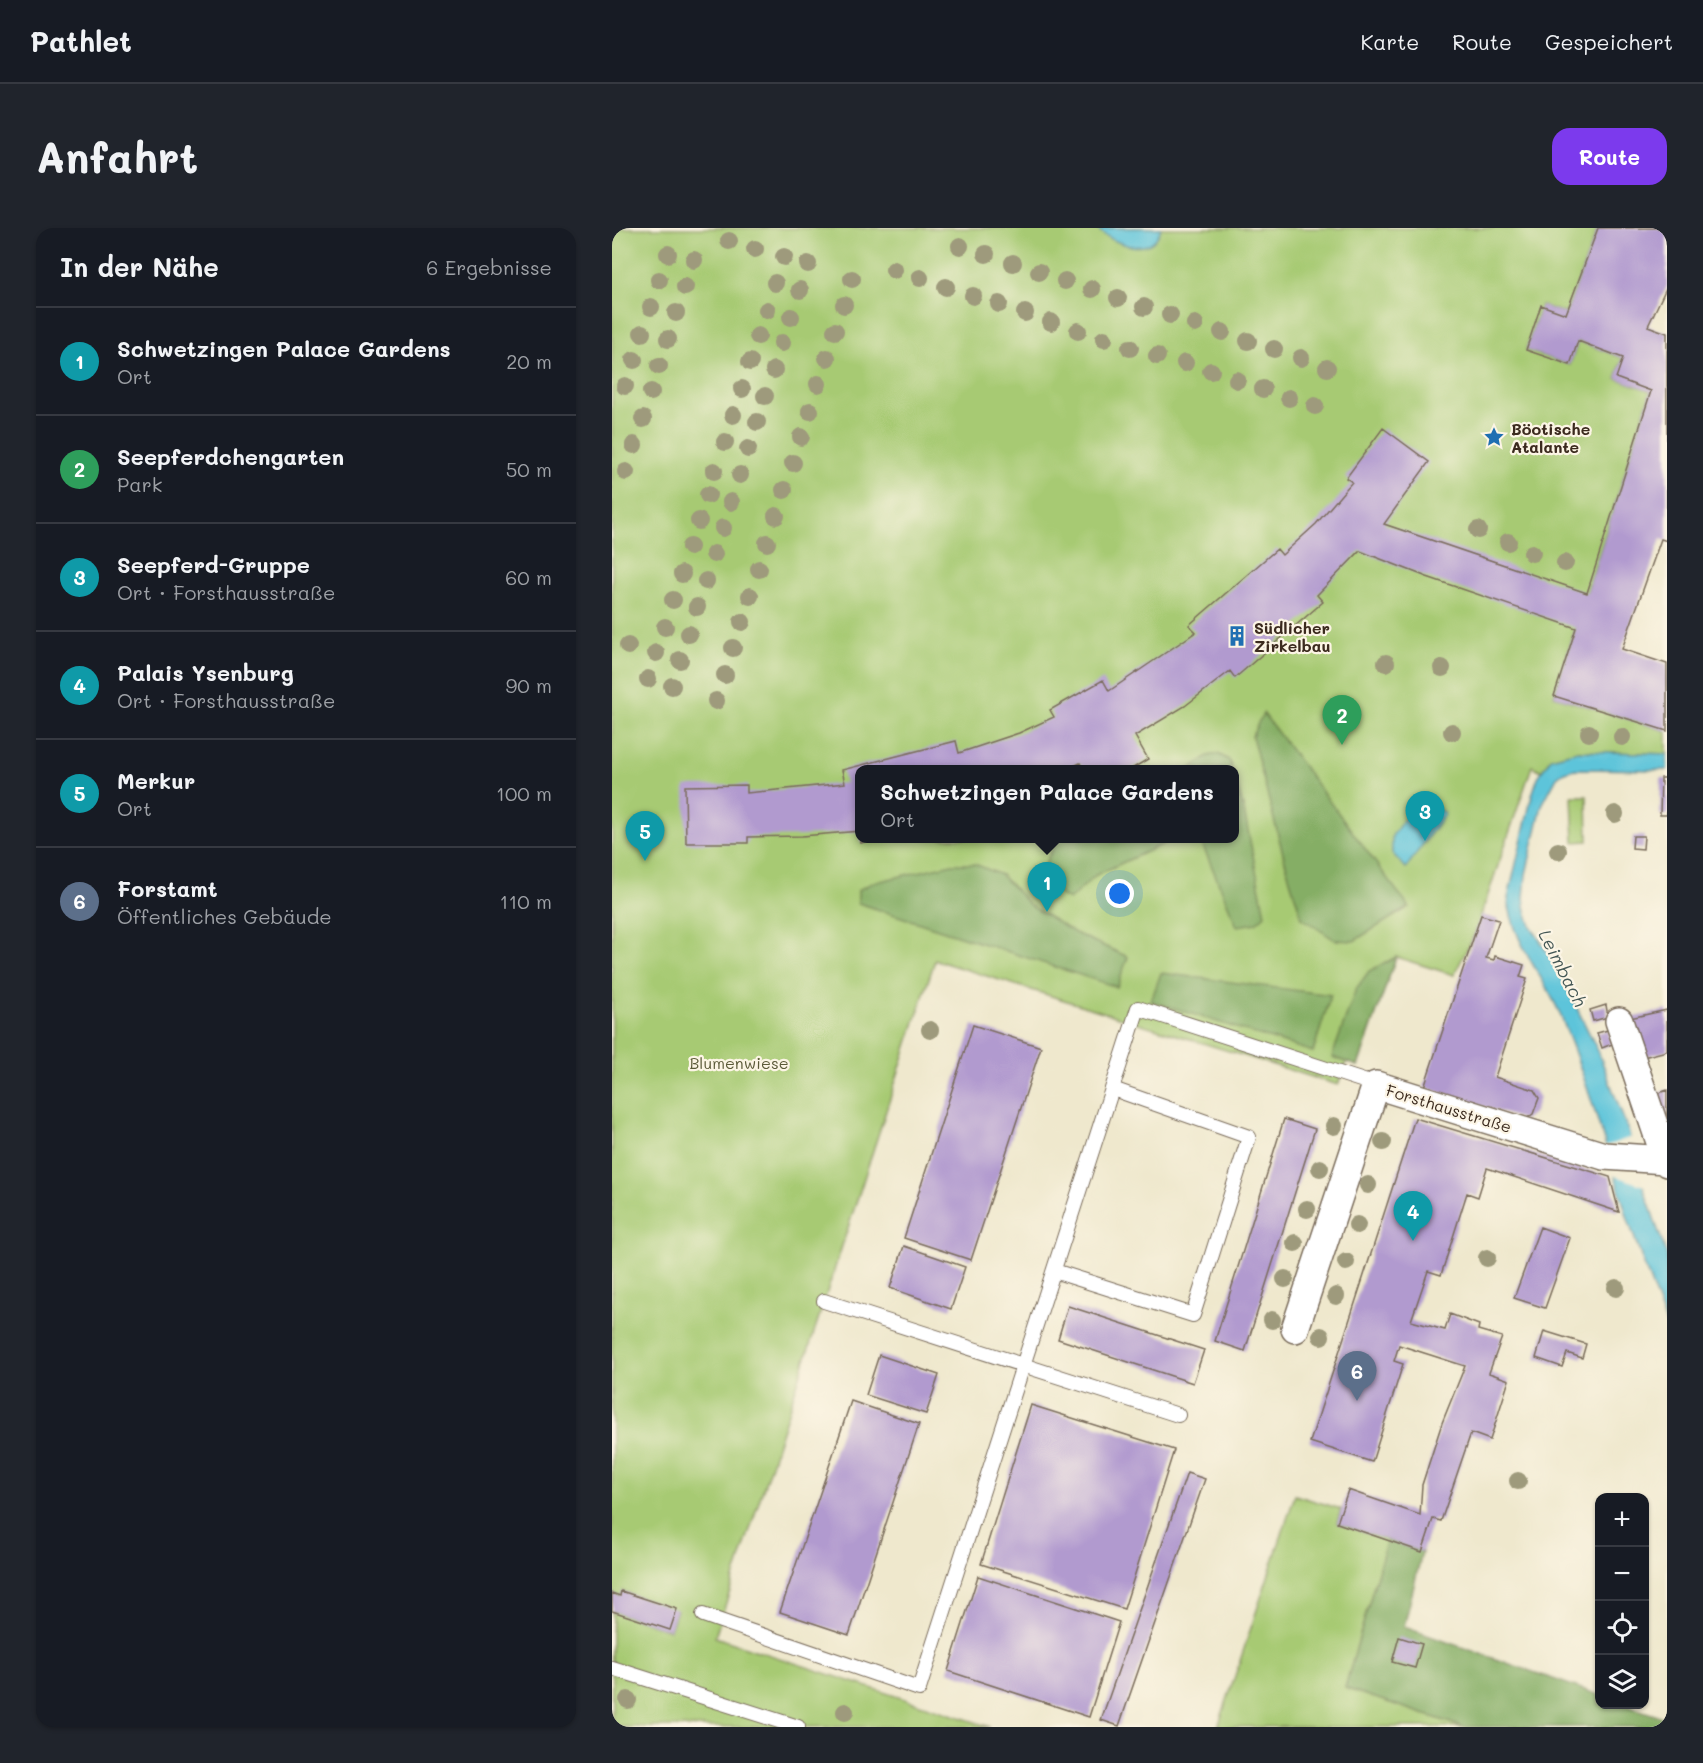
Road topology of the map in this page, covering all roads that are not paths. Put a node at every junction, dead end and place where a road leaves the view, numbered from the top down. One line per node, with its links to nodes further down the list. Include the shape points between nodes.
1 (1619, 1022): 4 (street, Forsthausstraße)
2 (1377, 1085): 3 (lane, via 1138,1008); 4 (street, Forsthausstraße, via 1604,1156); 7 (street, Forsthausstraße)
3 (1113, 1089): 5 (lane); 5 (lane, via 1249,1137 1193,1315)
4 (1666, 1162)
5 (1054, 1271): 8 (lane)
6 (824, 1301): 8 (lane)
7 (1295, 1329)
8 (1024, 1366): 9 (lane); 10 (lane, via 919,1689)
9 (1178, 1414)
10 (703, 1615)
11 (612, 1668): 12 (lane)
12 (798, 1727)

